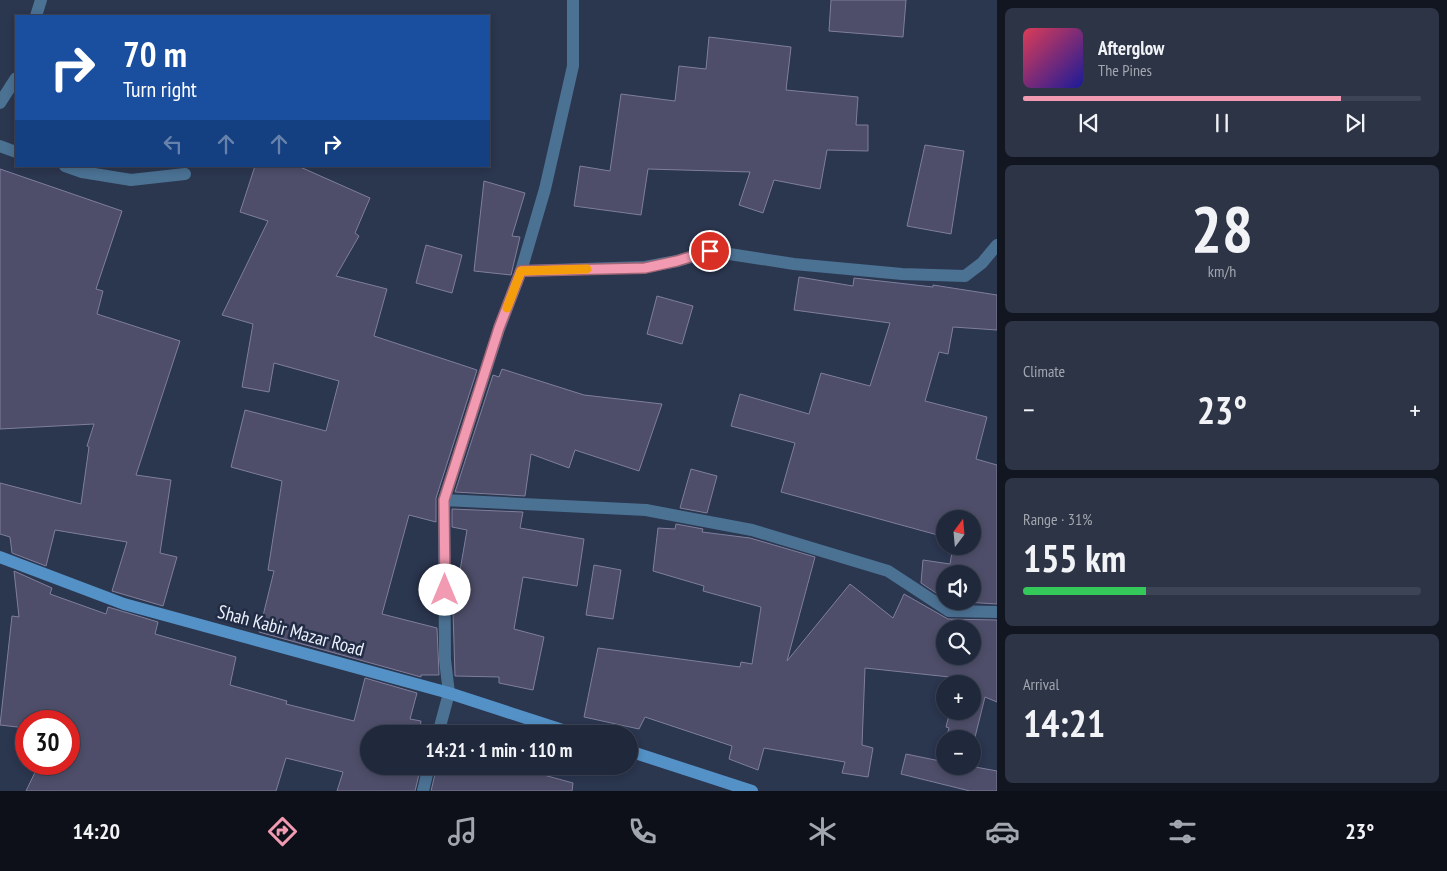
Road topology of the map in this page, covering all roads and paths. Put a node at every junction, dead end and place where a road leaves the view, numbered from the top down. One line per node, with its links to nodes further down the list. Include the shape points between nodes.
1 (41, 0): 3 (street)
2 (574, 0): 11 (street, via 573,66 545,189)
3 (36, 15)
4 (15, 80): 5 (street)
5 (0, 103)
6 (0, 146): 7 (street)
7 (15, 152)
8 (67, 167): 9 (street, via 131,180)
9 (185, 174)
10 (997, 245): 11 (street, via 965,276 794,264 710,251 645,268)
11 (521, 271): 12 (street, via 499,328)
12 (444, 500): 14 (street, via 646,510 752,530 888,571 950,612); 15 (street, via 445,660)
13 (0, 557): 15 (street, Shah Kabir Mazar Road, via 124,604)
14 (997, 612)
15 (449, 693): 16 (street); 17 (street, Shah Kabir Mazar Road)
16 (440, 725)
17 (547, 725)
18 (638, 754): 21 (street)
19 (427, 775): 20 (street)
20 (423, 791)
21 (752, 791)

